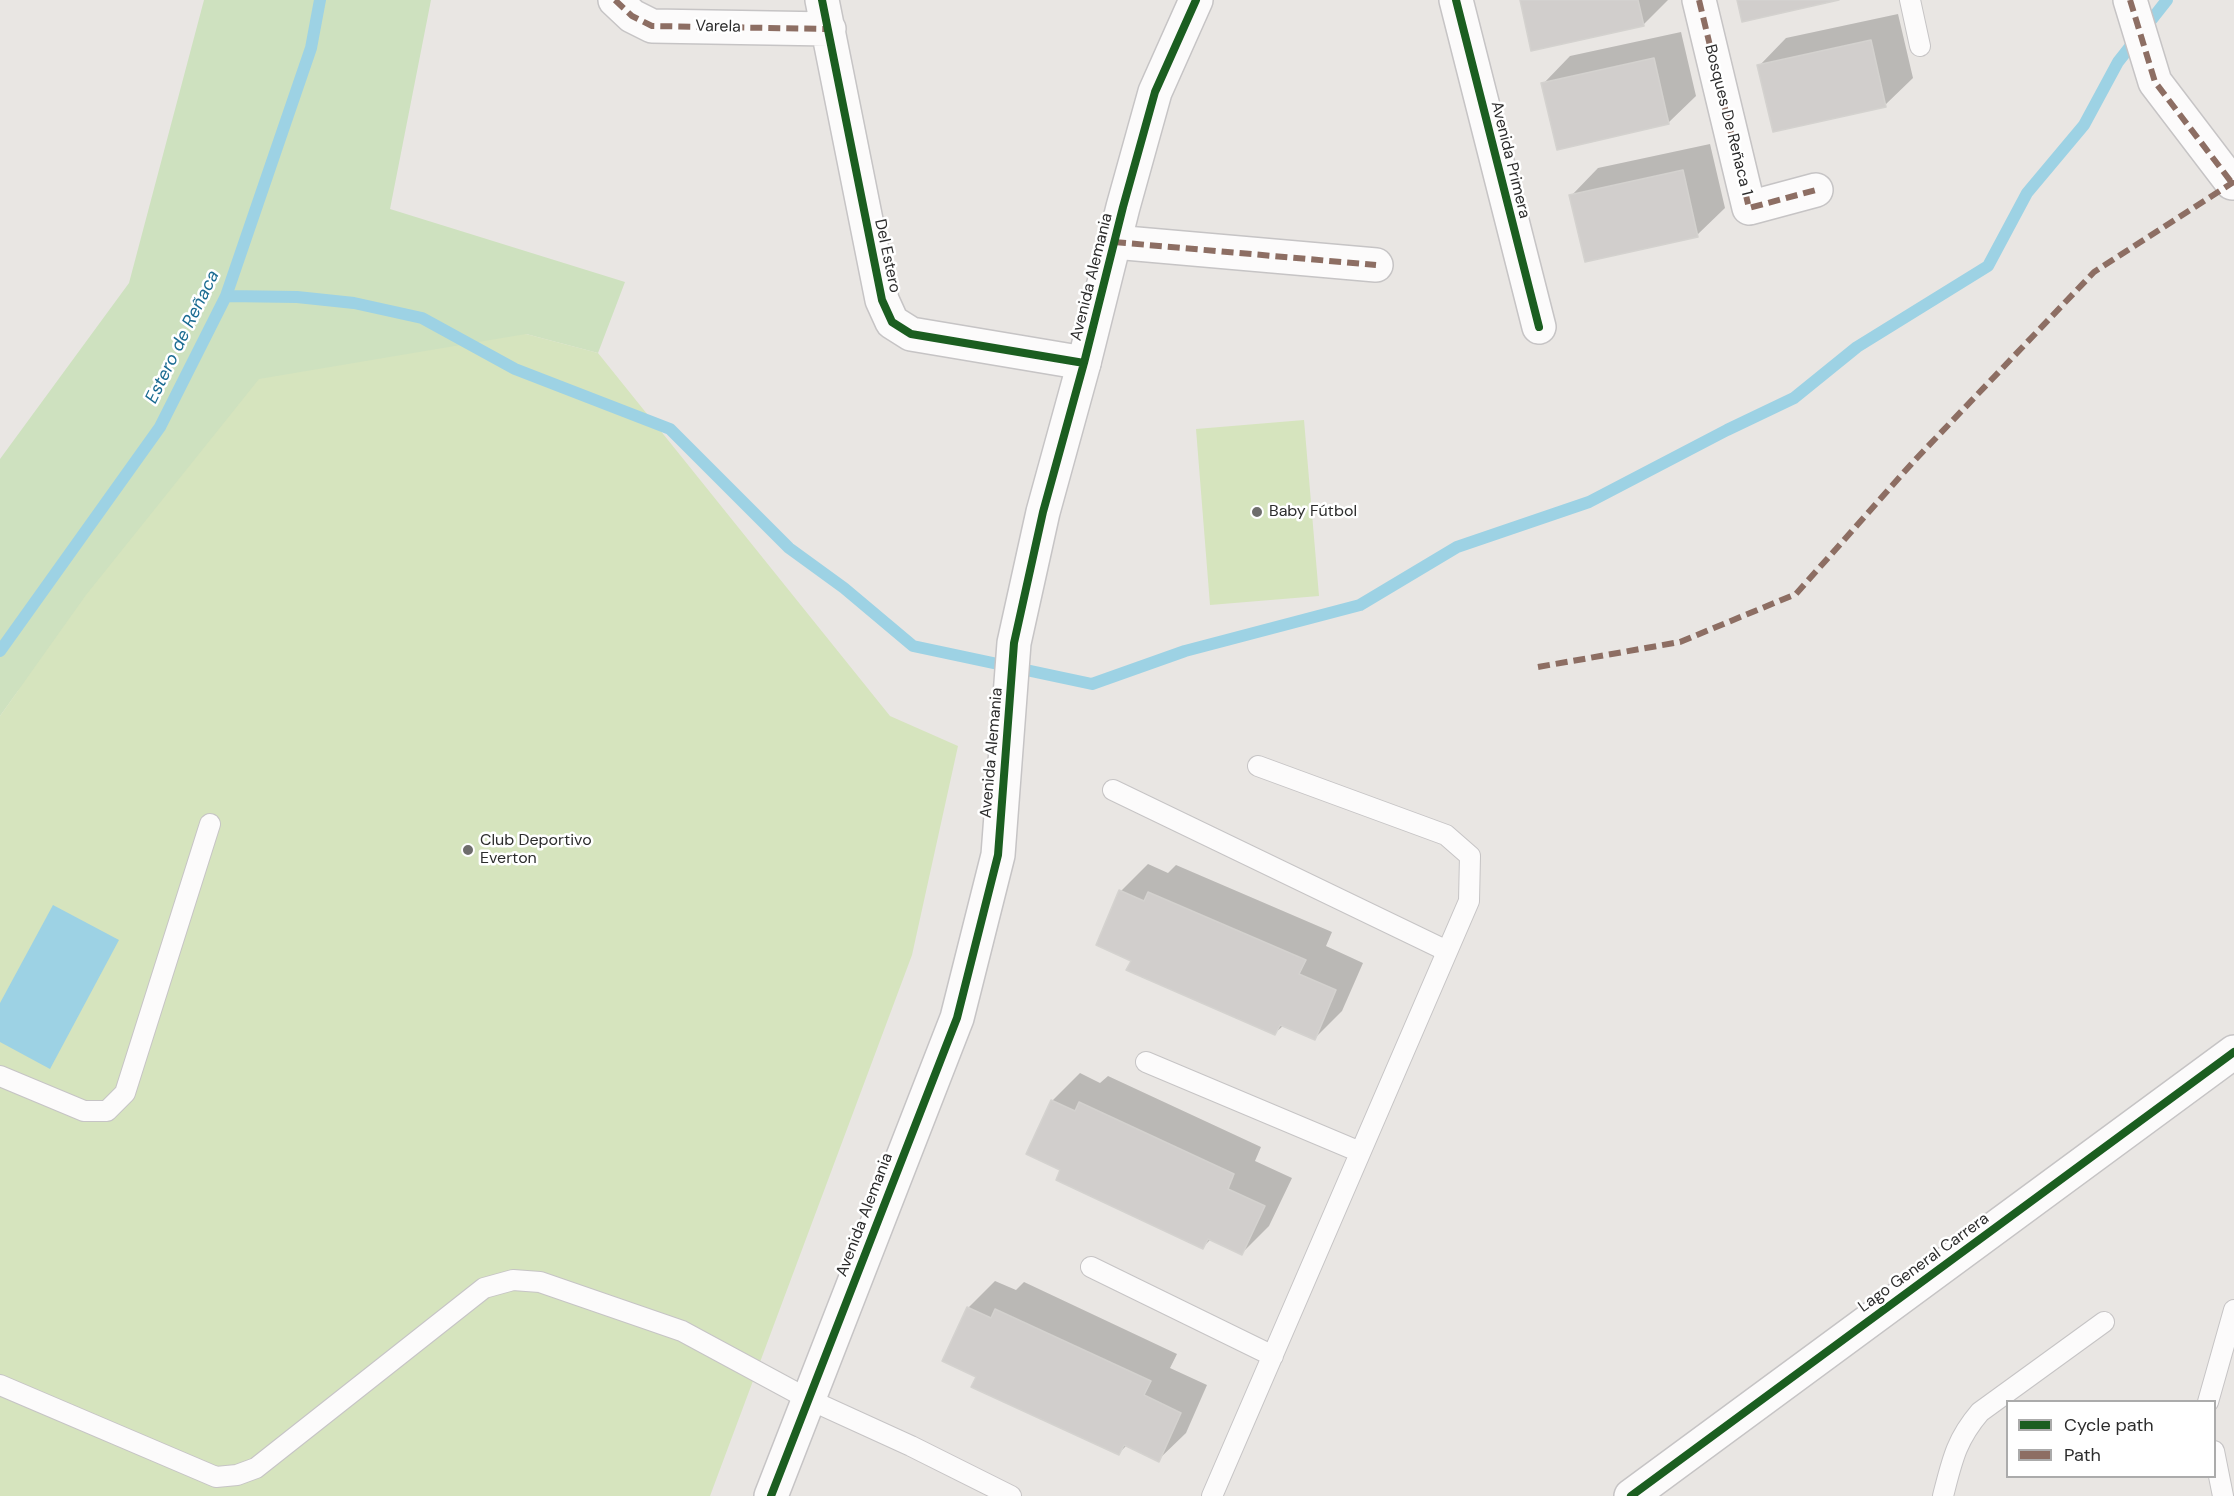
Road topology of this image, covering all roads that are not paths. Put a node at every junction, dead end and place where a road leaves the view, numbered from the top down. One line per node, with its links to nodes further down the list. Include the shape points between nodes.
1 (615, 0): 7 (street, Varela, via 632,16 652,26)
2 (1196, 0): 11 (street, Avenida Alemania, via 1155,92)
3 (1456, 0): 13 (street, Avenida Primera)
4 (1699, 0): 10 (street, Bosques De Reñaca 1, via 1749,208)
5 (1910, 0): 8 (lane)
6 (2130, 0): 9 (street, via 2155,82 2232,183)
7 (825, 14): 14 (street, Del Estero, via 882,300 892,322 910,334)
8 (1920, 45)
9 (2234, 178)
10 (1816, 190)
11 (1114, 242): 12 (street); 14 (street, Avenida Alemania)
12 (1376, 265)
13 (1539, 327)
14 (1084, 363): 28 (street, Avenida Alemania, via 1043,512 1014,643 998,855 972,963 957,1018)
15 (1258, 766): 18 (lane, via 1446,836 1470,856 1469,901)
16 (1113, 790): 18 (lane)
17 (210, 824): 21 (lane, via 126,1093 107,1111 84,1111)
18 (1448, 951): 22 (lane)
19 (2234, 1052): 34 (street, Lago General Carrera)
20 (1146, 1062): 22 (lane)
21 (0, 1076)
22 (1360, 1152): 26 (lane)
23 (1091, 1267): 26 (lane)
24 (2234, 1310): 29 (lane)
25 (2104, 1322): 35 (lane, via 1980,1412 1965,1430)
26 (1273, 1356): 33 (lane)
27 (0, 1385): 28 (lane, via 216,1477 237,1475 256,1468 484,1288 513,1280 540,1282 682,1331)
28 (808, 1400): 31 (street, Avenida Alemania); 32 (lane)
29 (2208, 1400)
30 (2216, 1461): 36 (lane)
31 (771, 1496)
32 (1011, 1496)
33 (1212, 1496)
34 (1631, 1496)
35 (1943, 1496)
36 (2223, 1496)

